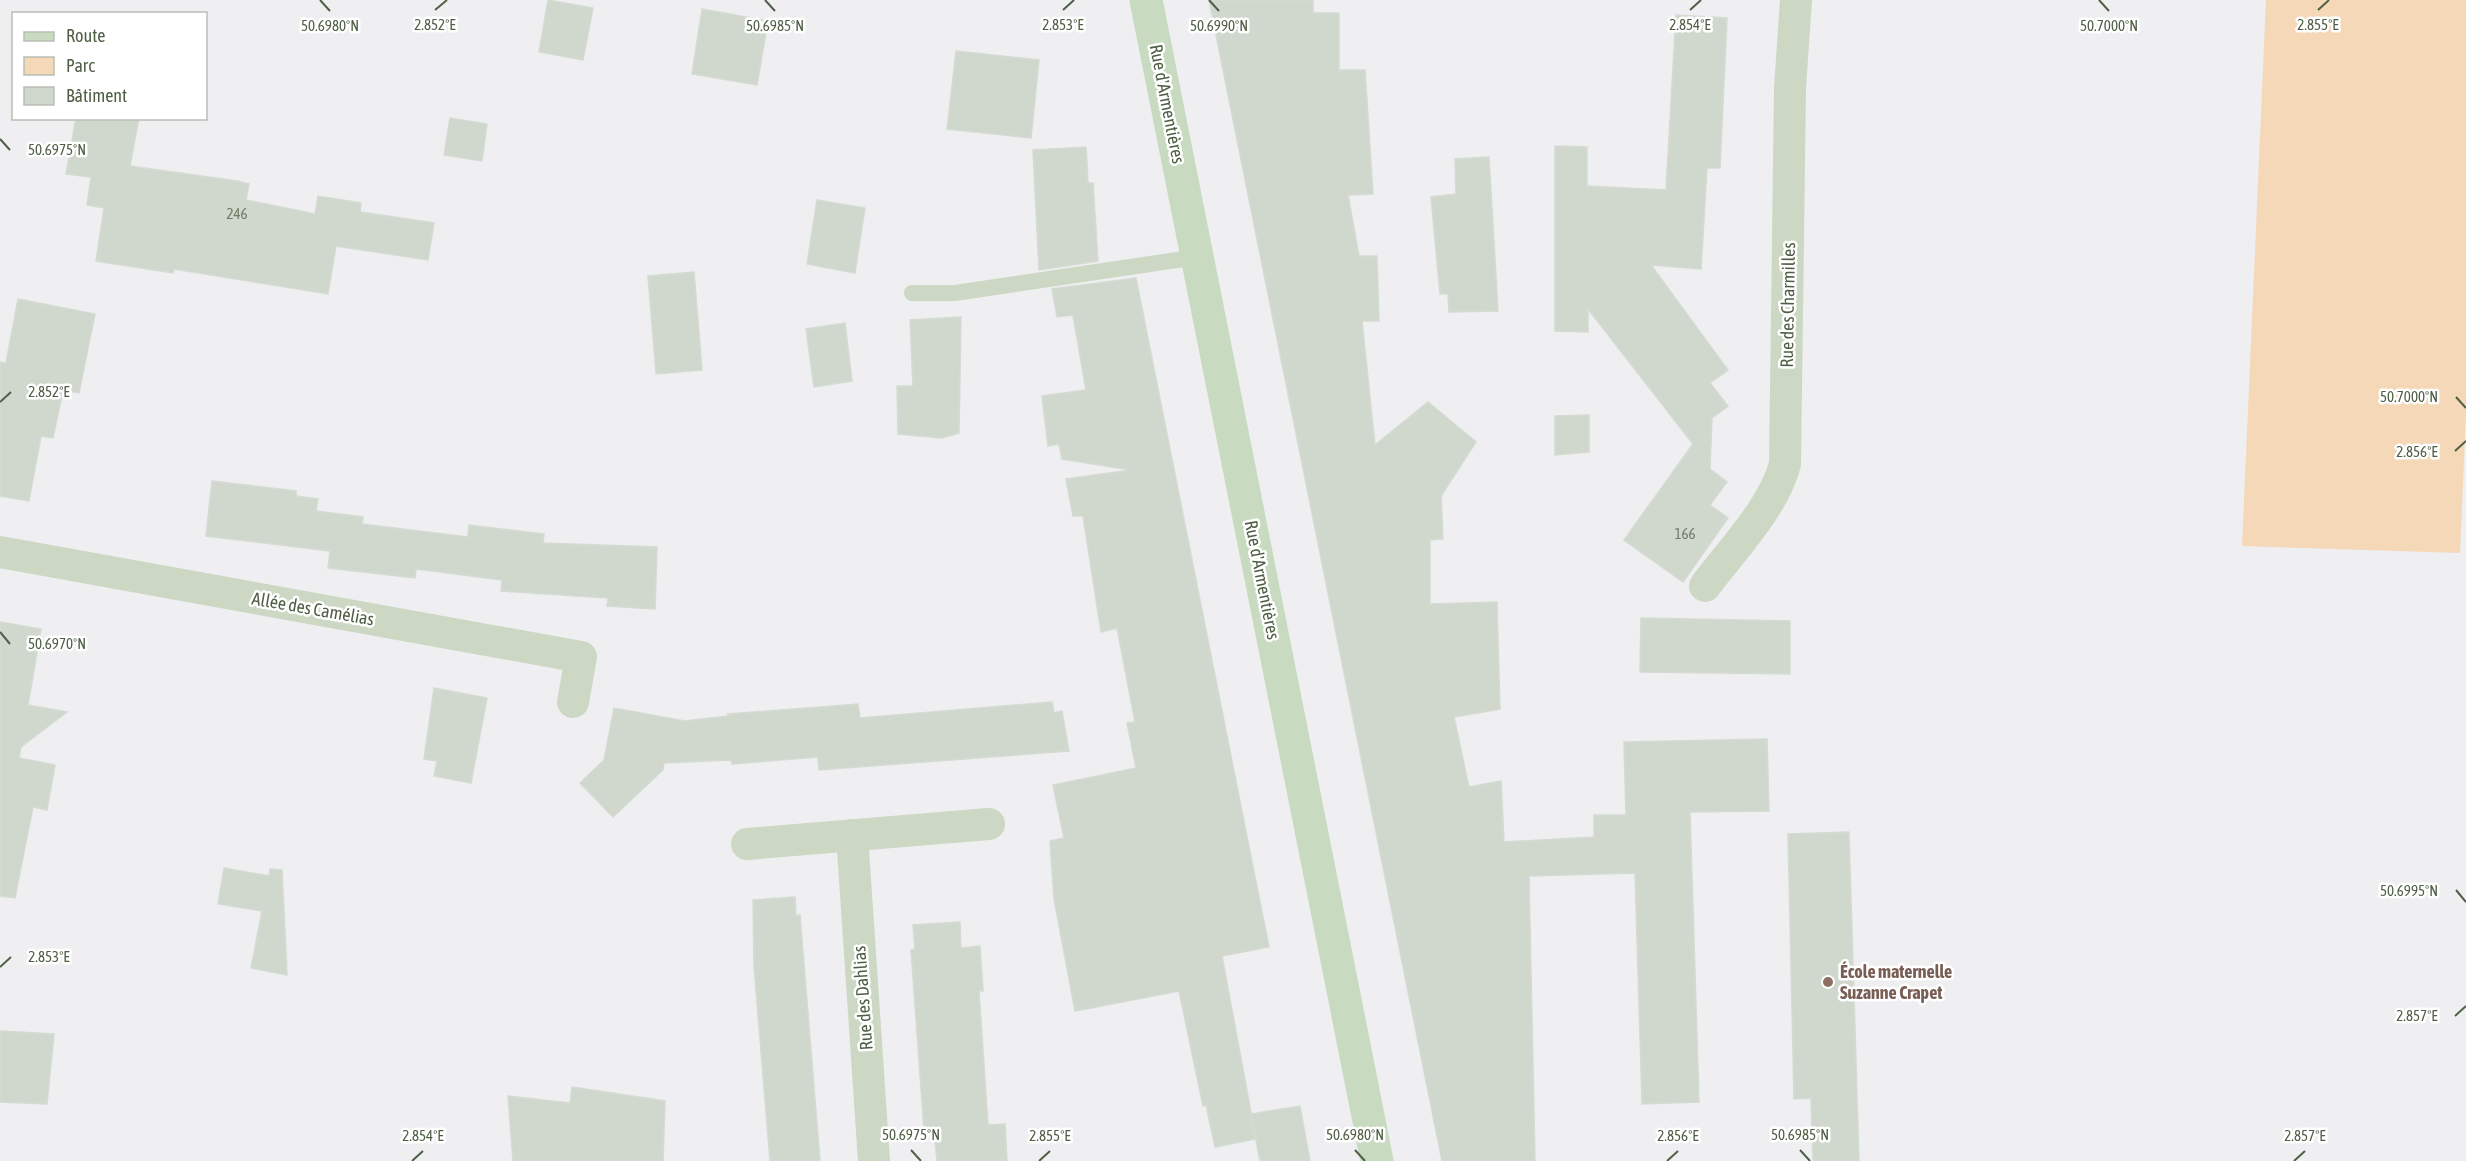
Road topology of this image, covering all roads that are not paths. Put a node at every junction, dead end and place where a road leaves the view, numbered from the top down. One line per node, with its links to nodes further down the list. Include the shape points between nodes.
1 (1146, 0): 3 (main road, Rue d'Armentières)
2 (1796, 0): 6 (street, Rue des Charmilles, via 1790,88 1785,464 1768,502)
3 (1197, 257): 4 (lane, via 955,293); 12 (main road, Rue d'Armentières)
4 (912, 292)
5 (0, 552): 7 (street, Allée des Camélias, via 581,657)
6 (1705, 586)
7 (573, 702)
8 (989, 824): 9 (street)
9 (852, 835): 10 (street); 11 (street, Rue des Dahlias)
10 (747, 844)
11 (874, 1161)
12 (1377, 1161)

